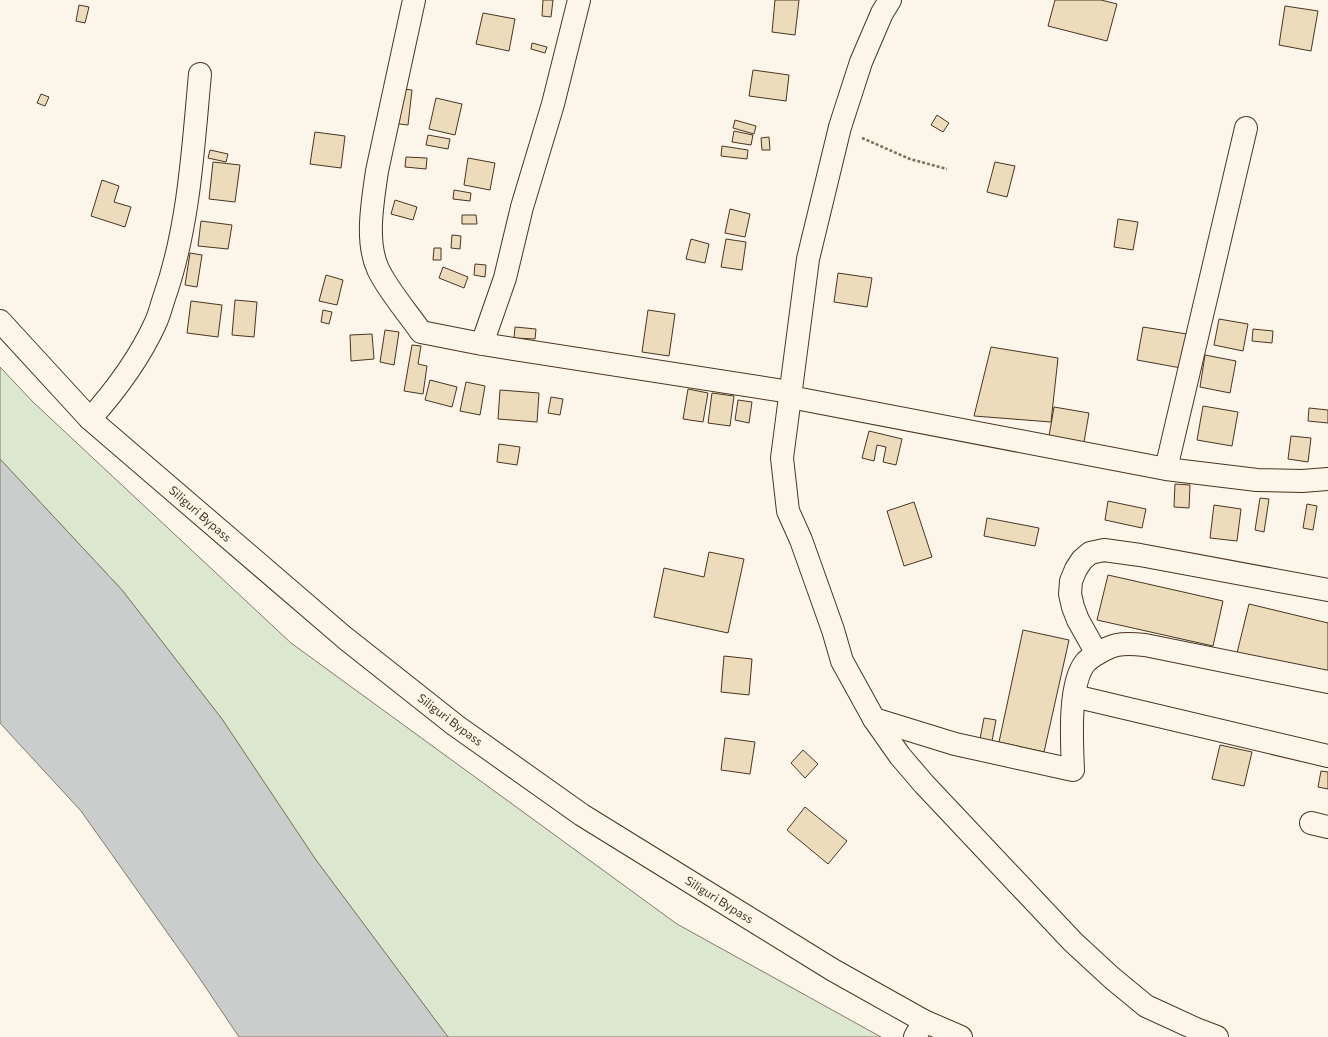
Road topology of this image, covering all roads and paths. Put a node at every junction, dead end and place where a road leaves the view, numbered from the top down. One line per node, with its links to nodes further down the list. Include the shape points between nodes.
1 (414, 0): 9 (main road, via 377,171 371,231 373,255 384,279 421,332)
2 (578, 0): 9 (main road, via 553,104 522,207 506,278)
3 (890, 0): 5 (main road, via 861,62)
4 (200, 74): 11 (main road, via 188,192 180,244 171,280 155,324 144,345 112,395)
5 (840, 127): 7 (path, via 910,159); 10 (main road, via 808,259)
6 (1246, 128): 12 (main road)
7 (947, 169)
8 (0, 322): 11 (main road, Siliguri Bypass)
9 (482, 344): 10 (main road)
10 (790, 395): 12 (main road); 18 (main road, via 782,458 788,511 801,540 842,661)
11 (90, 419): 20 (main road, Siliguri Bypass, via 345,638 455,725 582,815 826,966)
12 (1166, 469): 13 (main road, via 1257,480)
13 (1328, 479)
14 (1328, 590): 15 (main road, via 1140,555 1104,550 1090,553 1076,568 1070,594 1078,620)
15 (1097, 654): 16 (main road, via 1117,645 1145,645); 17 (main road, via 1085,663 1078,676)
16 (1328, 682)
17 (1074, 696): 18 (main road, via 1073,770 955,744); 19 (main road)
18 (874, 719): 22 (main road, via 924,784 1079,947 1112,978 1146,1006)
19 (1328, 756)
20 (919, 1029): 21 (main road, Siliguri Bypass)
21 (961, 1037)
22 (1217, 1037)

